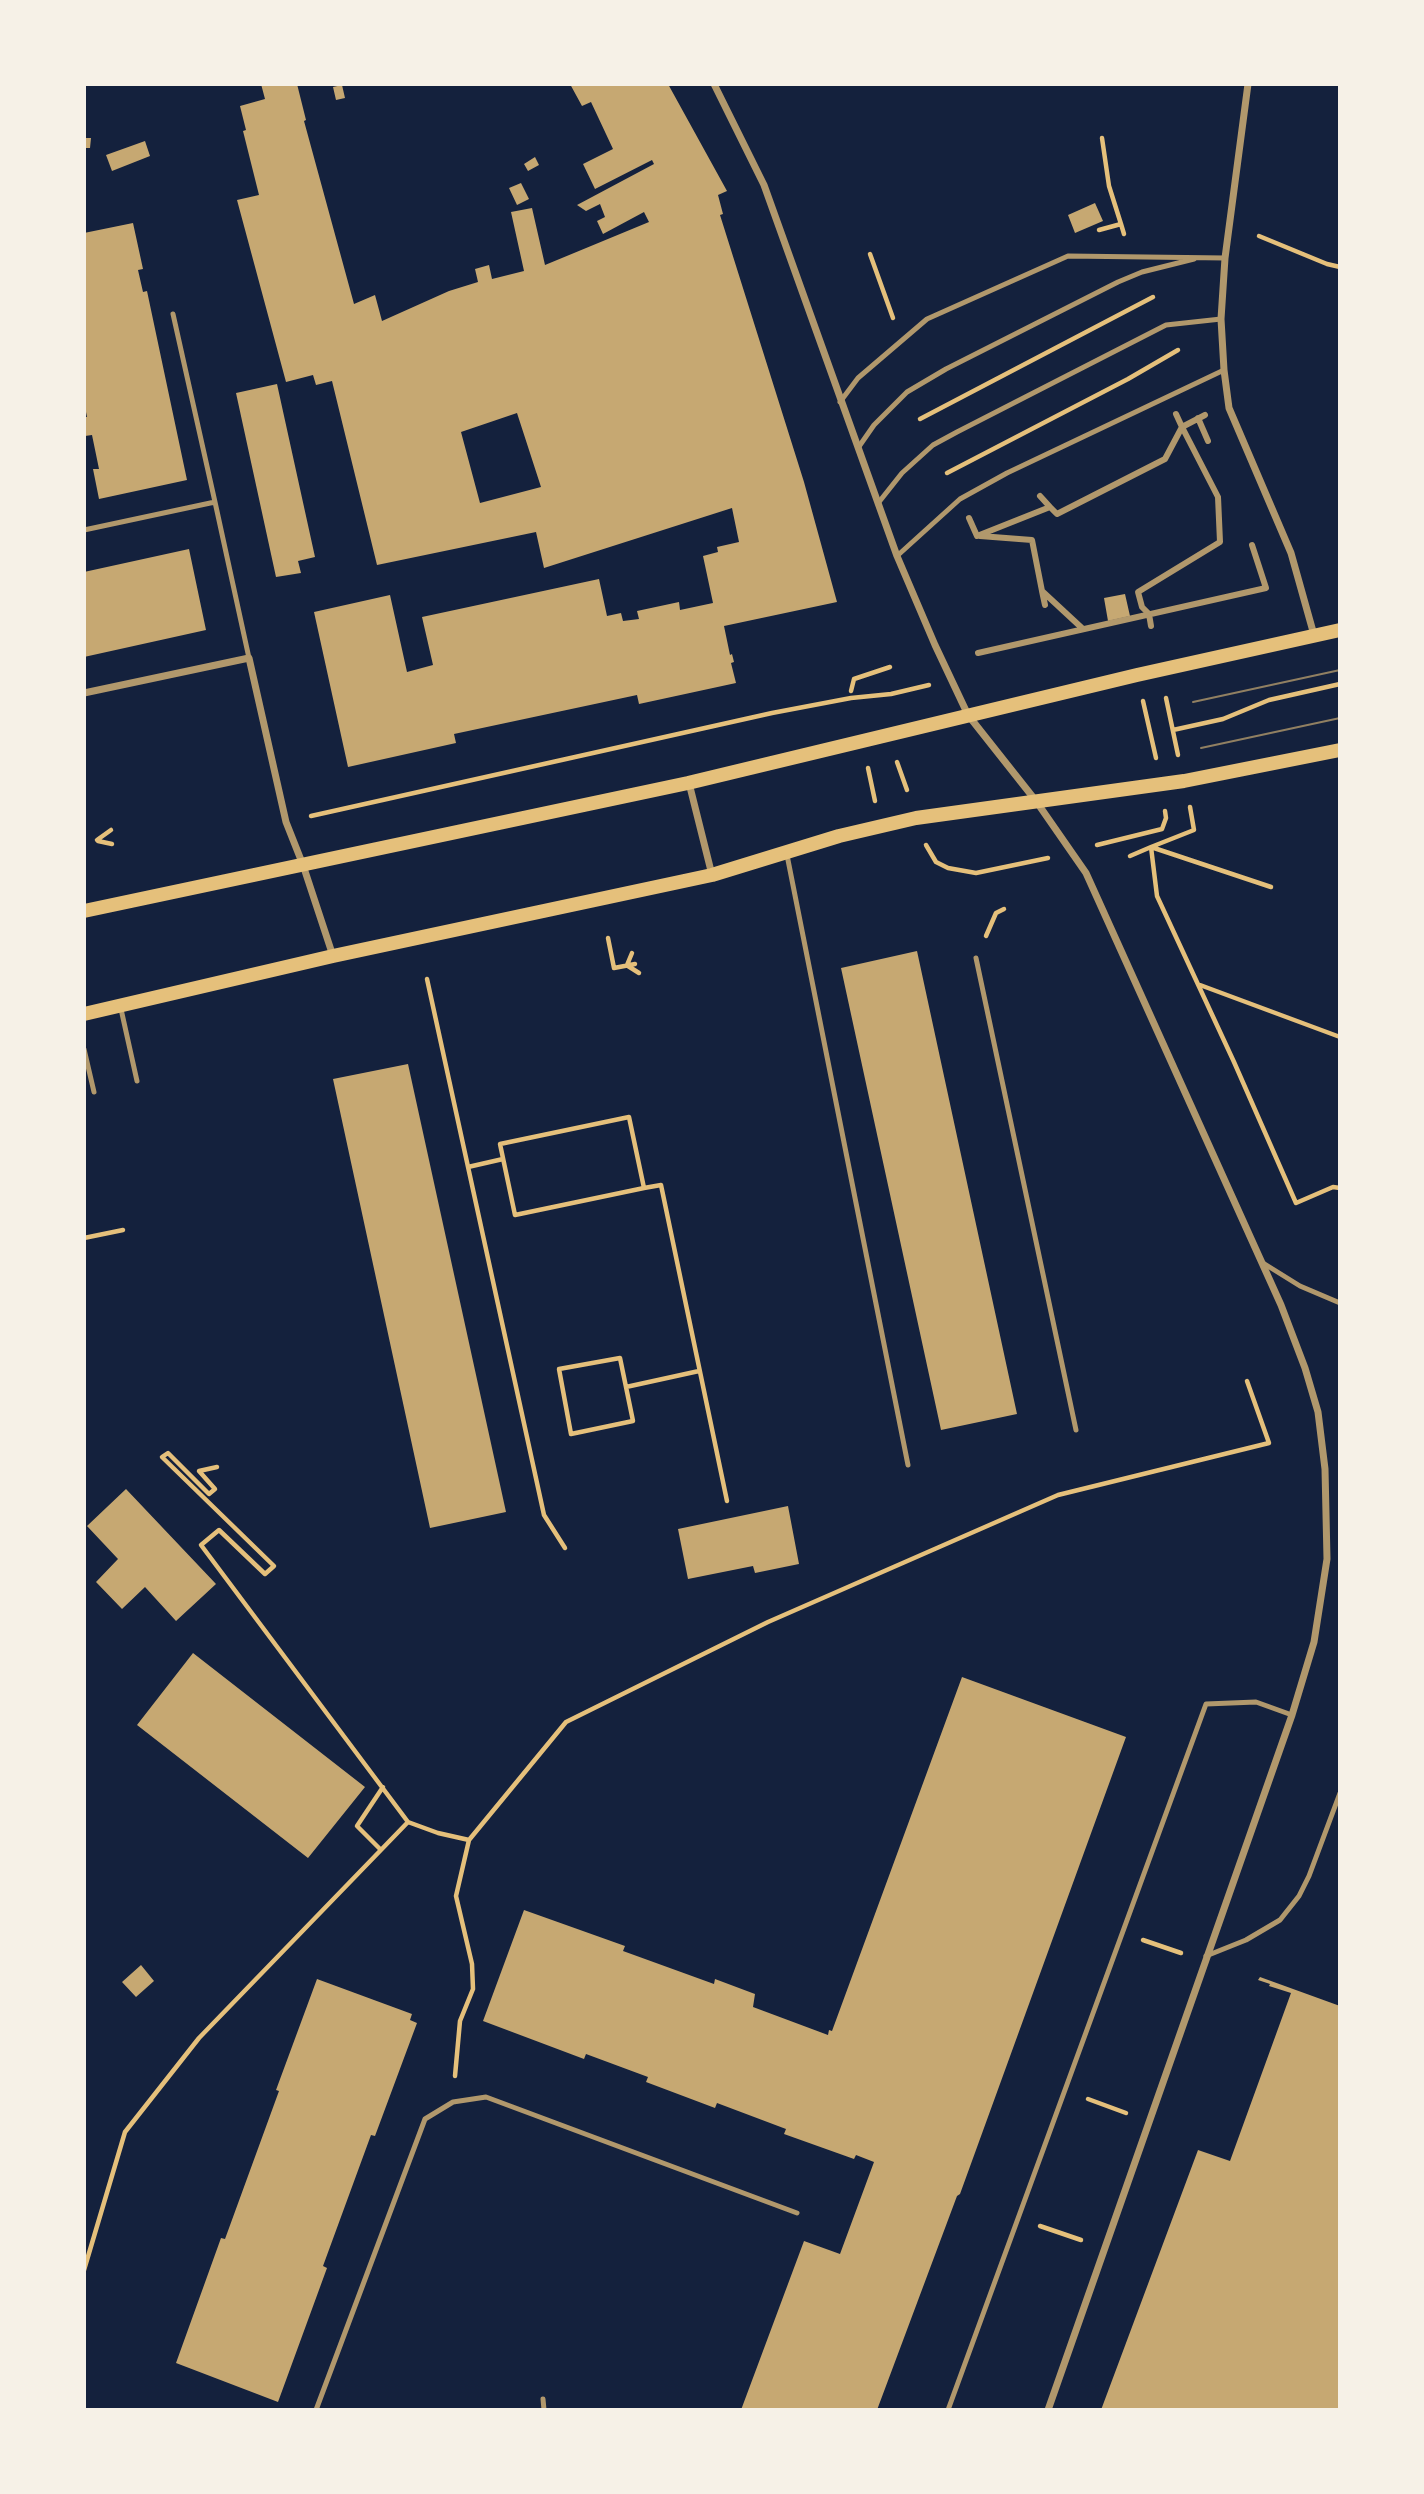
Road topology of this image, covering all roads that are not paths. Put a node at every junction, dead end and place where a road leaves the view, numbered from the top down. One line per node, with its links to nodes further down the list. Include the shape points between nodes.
1 (714, 84): 8 (street, via 764,185)
2 (1248, 84): 4 (street)
3 (1200, 258): 4 (lane); 8 (lane, via 1068,256 927,318 858,378); 12 (lane, via 1118,282 946,369 907,392)
4 (1225, 258): 6 (street)
5 (173, 314): 14 (lane)
6 (1221, 319): 7 (street); 15 (lane, via 1166,326 957,432 933,445)
7 (1224, 370): 21 (lane, via 960,499); 28 (street, via 1229,408 1291,553)
8 (840, 402): 12 (street)
9 (1176, 414): 10 (street)
10 (1182, 427): 11 (street, via 1202,416); 16 (street, via 1165,459 1057,514); 24 (street, via 1218,497 1220,542 1138,592)
11 (1208, 441)
12 (858, 448): 15 (street)
13 (1040, 496): 16 (street)
14 (215, 502): 18 (lane); 30 (lane)
15 (879, 502): 21 (street)
16 (1050, 507): 19 (street)
17 (969, 518): 19 (street)
18 (84, 530)
19 (977, 536): 22 (street, via 1032,540)
20 (1252, 545): 24 (street, via 1266,588)
21 (897, 556): 32 (street)
22 (1042, 591): 23 (street); 26 (street)
23 (1045, 605)
24 (1149, 614): 25 (street); 26 (street)
25 (1151, 626)
26 (1083, 629): 29 (street)
27 (1340, 630): 28 (main road)
28 (1314, 635): 32 (main road)
29 (978, 653)
30 (249, 658): 31 (street); 37 (street, via 286,822)
31 (84, 693)
32 (968, 715): 34 (main road); 35 (street)
33 (1340, 750): 35 (main road, via 1184,781)
34 (688, 783): 37 (main road); 38 (street)
35 (1036, 802): 36 (main road, via 916,818); 47 (street, via 1086,873)
36 (786, 852): 38 (main road); 50 (lane)
37 (303, 865): 39 (main road); 40 (street)
38 (712, 875): 40 (main road)
39 (84, 911)
40 (333, 956): 42 (main road)
41 (976, 958): 49 (lane)
42 (120, 1004): 43 (main road); 45 (lane)
43 (84, 1014)
44 (84, 1049): 46 (lane)
45 (138, 1081)
46 (94, 1092)
47 (1262, 1263): 48 (lane); 51 (street, via 1305,1368 1318,1412 1325,1469 1327,1559 1314,1642)
48 (1340, 1304)
49 (1076, 1430)
50 (908, 1465)
51 (1292, 1715): 53 (street); 58 (lane, via 1256,1702 1206,1704)
52 (1340, 1793): 53 (lane, via 1309,1876 1280,1920)
53 (1206, 1956): 59 (street)
54 (797, 2213): 56 (lane, via 486,2097 453,2102 425,2119)
55 (543, 2399): 57 (lane)
56 (316, 2410)
57 (544, 2410)
58 (948, 2410)
59 (1048, 2410)

